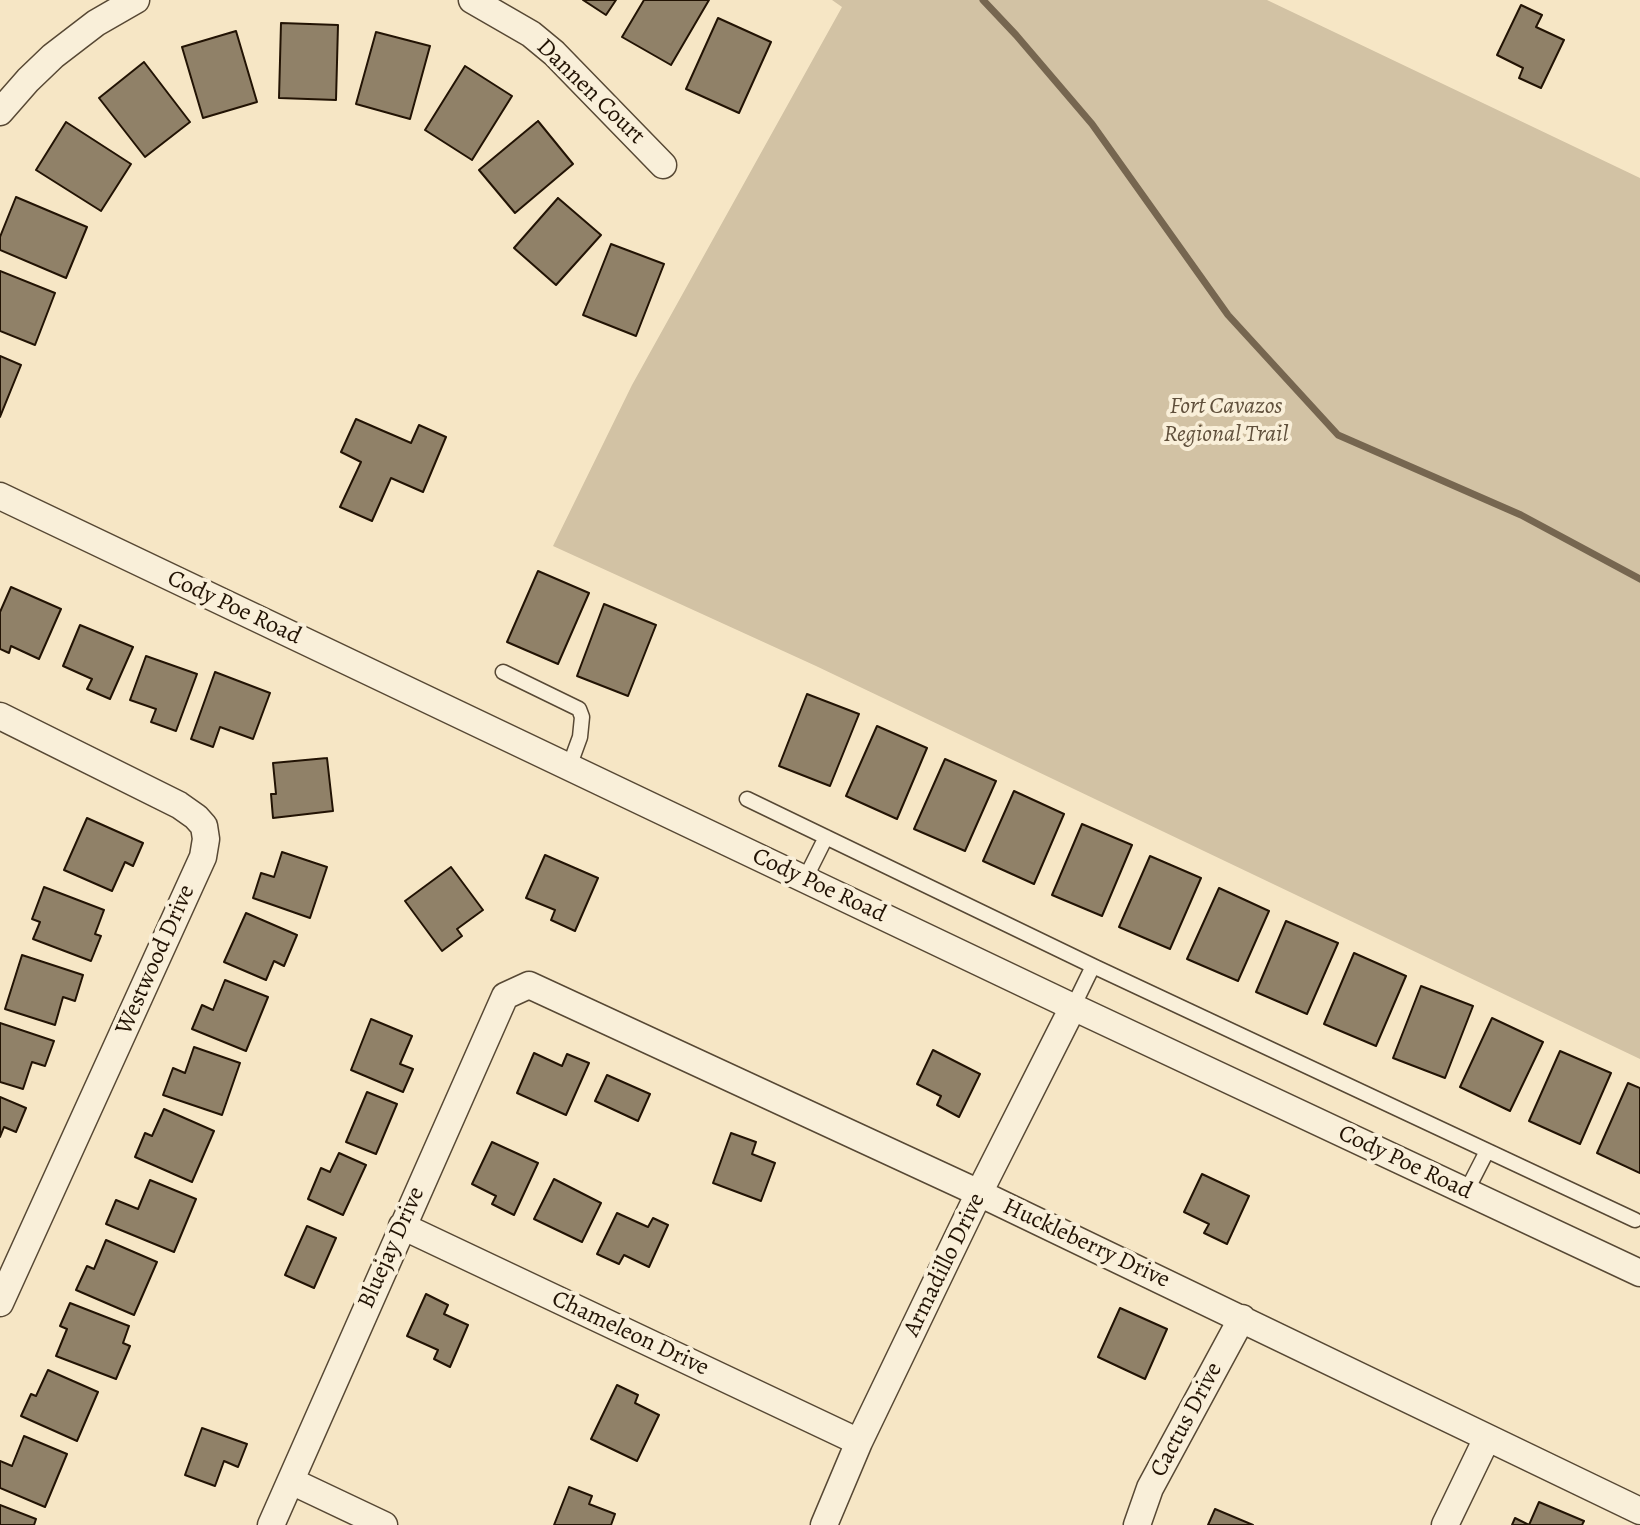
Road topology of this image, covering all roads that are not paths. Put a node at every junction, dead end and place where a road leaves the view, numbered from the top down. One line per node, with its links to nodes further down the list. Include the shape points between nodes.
1 (136, 0): 3 (street, via 53,56)
2 (472, 0): 4 (street, Dannen Court, via 554,53)
3 (0, 112)
4 (663, 165)
5 (0, 496): 8 (street, Cody Poe Road)
6 (503, 672): 8 (lane, via 579,709 580,737)
7 (0, 716): 21 (street, Westwood Drive, via 179,805 204,826 206,839 203,857)
8 (569, 767): 11 (street, Cody Poe Road)
9 (747, 799): 10 (lane)
10 (826, 837): 11 (lane); 12 (lane)
11 (805, 879): 14 (street, Cody Poe Road)
12 (1093, 966): 14 (lane); 15 (lane)
13 (529, 985): 17 (street, Huckleberry Drive); 19 (street, Bluejay Drive, via 505,996)
14 (1073, 1007): 16 (street, Cody Poe Road); 17 (street, Armadillo Drive)
15 (1487, 1151): 16 (lane); 18 (lane)
16 (1466, 1192): 20 (street, Cody Poe Road)
17 (979, 1193): 22 (street, Huckleberry Drive); 24 (street, Armadillo Drive)
18 (1635, 1220)
19 (402, 1226): 24 (street, Chameleon Drive); 25 (street, Bluejay Drive)
20 (1640, 1273)
21 (0, 1303)
22 (1242, 1318): 23 (street, Huckleberry Drive); 30 (street, Cactus Drive, via 1150,1488)
23 (1487, 1438): 26 (street, Huckleberry Drive); 31 (street)
24 (859, 1442): 29 (street, Armadillo Drive)
25 (291, 1481): 27 (street, Bluejay Drive); 28 (street)
26 (1640, 1511)
27 (271, 1525)
28 (384, 1525)
29 (824, 1525)
30 (1137, 1525)
31 (1445, 1525)

